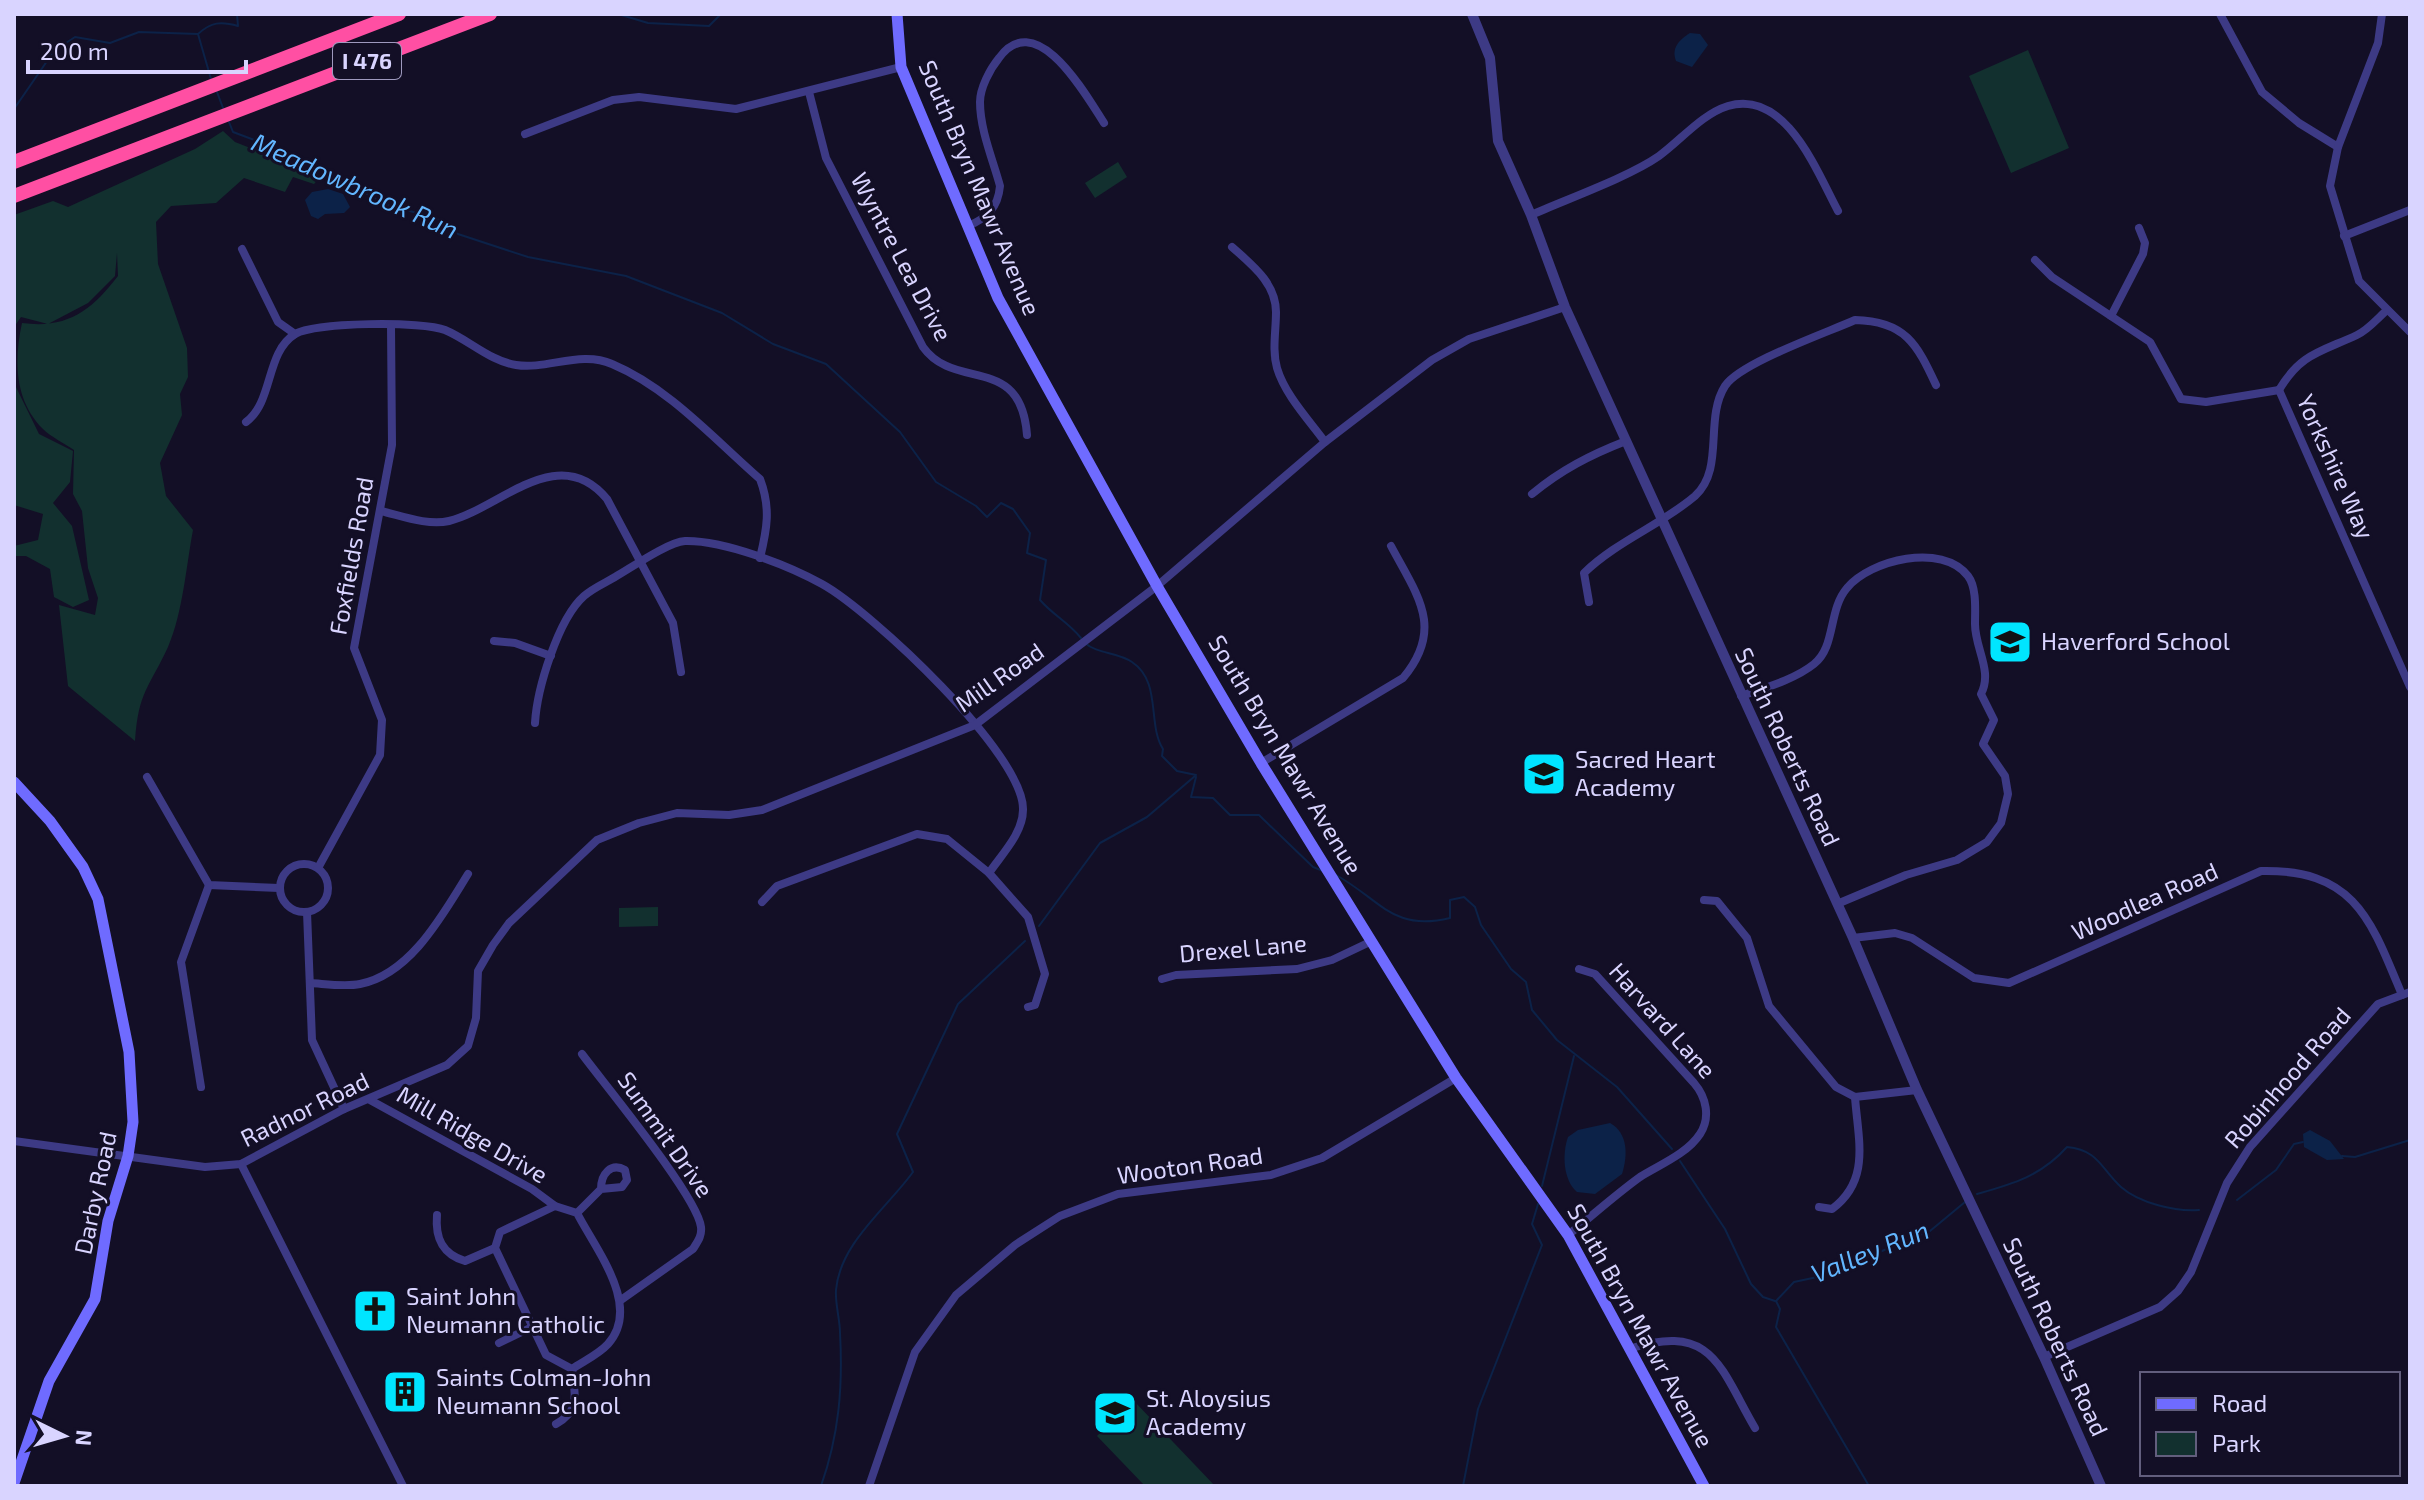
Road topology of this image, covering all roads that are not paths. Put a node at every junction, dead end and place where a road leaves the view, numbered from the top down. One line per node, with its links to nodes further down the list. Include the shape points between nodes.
1 (399, 14): 12 (highway, I 476)
2 (490, 14): 13 (highway, I 476)
3 (897, 14): 7 (main road, South Bryn Mawr Avenue)
4 (1472, 14): 16 (street, South Roberts Road, via 1490,58 1498,141)
5 (2220, 14): 11 (street, via 2262,92)
6 (2382, 14): 11 (street, via 2366,82)
7 (901, 67): 8 (street); 17 (main road, South Bryn Mawr Avenue)
8 (809, 92): 10 (street, via 736,109 639,97 613,100); 32 (street, Wyntre Lea Drive, via 826,158 923,347 931,357 993,378 1011,391 1025,415)
9 (1104, 123): 17 (street, via 1074,74 1052,52 1013,45 1000,56 980,101 999,197 985,219)
10 (525, 134)
11 (2338, 147): 19 (street, via 2330,186)
12 (14, 162)
13 (14, 196)
14 (2410, 210): 19 (street)
15 (1838, 211): 16 (street, via 1777,115 1742,104 1727,106 1701,122 1656,158)
16 (1531, 215): 23 (street, South Roberts Road)
17 (968, 226): 41 (main road, South Bryn Mawr Avenue, via 998,298)
18 (2139, 228): 25 (street, via 2143,254)
19 (2344, 236): 24 (street, via 2359,281)
20 (1232, 247): 34 (street, via 1261,272 1272,292 1278,369)
21 (242, 249): 28 (street, via 278,322)
22 (2035, 260): 25 (street)
23 (1565, 307): 33 (street, South Roberts Road); 34 (street, Mill Road, via 1469,339 1432,360)
24 (2387, 310): 27 (street); 30 (street, Yorkshire Way, via 2360,334 2317,351 2292,368)
25 (2111, 316): 30 (street, via 2150,342 2181,399 2206,402)
26 (391, 326): 28 (street, via 328,324); 36 (street, Foxfields Road, via 392,445); 39 (street, via 442,328 519,366 582,359 608,362 653,386 760,479 769,520)
27 (2410, 332)
28 (295, 334): 31 (street, via 281,350 259,412)
29 (1936, 385): 37 (street, via 1920,350 1902,331 1875,321 1855,320 1741,371 1726,385 1716,408 1710,474 1696,495)
30 (2279, 390): 46 (street, Yorkshire Way)
31 (246, 422)
32 (1027, 435)
33 (1626, 441): 35 (street, via 1589,455); 37 (street, South Roberts Road)
34 (1325, 442): 41 (street, Mill Road)
35 (1532, 494)
36 (381, 511): 40 (street, via 431,522 451,520 528,482 579,479 607,499); 53 (street, Foxfields Road, via 354,648 382,720 380,755)
37 (1662, 516): 42 (street, via 1584,573); 47 (street, South Roberts Road)
38 (1391, 546): 50 (street, via 1423,609 1426,629 1416,663 1403,678)
39 (760, 558): 40 (street, via 680,541); 49 (street, via 823,585 913,655)
40 (642, 562): 44 (street, via 582,597); 45 (street, via 673,623)
41 (1157, 586): 49 (street, Mill Road); 50 (main road, South Bryn Mawr Avenue)
42 (1589, 602)
43 (494, 641): 44 (street)
44 (551, 656): 48 (street, via 537,694)
45 (681, 672)
46 (2410, 687)
47 (1741, 696): 60 (street, South Roberts Road); 60 (street, via 1816,663 1825,651 1836,604 1870,569 1918,558 1939,560 1968,576 1976,644 1987,675 1981,694 1994,720 1983,744 2005,776 2008,794 2001,823 1987,842 1957,860)
48 (535, 723)
49 (975, 725): 54 (street, via 1021,790 1024,808 1019,829); 70 (street, Mill Road, via 762,810 677,813 597,840 509,923 493,945 478,971 476,1018 468,1046)
50 (1261, 763): 63 (main road, South Bryn Mawr Avenue)
51 (147, 777): 56 (street)
52 (14, 782): 78 (main road, Darby Road, via 50,821 98,899 132,1072)
53 (318, 868): 57 (street, via 294,865); 61 (street, via 327,881 327,894 321,905)
54 (989, 873): 59 (street, via 947,839 917,834 777,886); 68 (street, via 1021,905 1042,961 1044,985 1035,1005)
55 (468, 874): 66 (street, via 443,916 393,969 358,984)
56 (209, 885): 57 (street); 72 (street, via 181,962)
57 (279, 888): 61 (street, via 287,906)
58 (1704, 900): 74 (street, via 1717,901 1747,938 1769,1006 1836,1087)
59 (762, 902)
60 (1837, 904): 62 (street, South Roberts Road)
61 (307, 912): 66 (street)
62 (1853, 938): 67 (street, Woodlea Road, via 1895,933 1912,938 1974,978 2009,983 2261,871 2289,871 2319,876 2351,899 2373,924); 73 (street, South Roberts Road)
63 (1372, 941): 65 (street, Drexel Lane, via 1297,969); 71 (main road, South Bryn Mawr Avenue)
64 (1579, 969): 85 (street, Harvard Lane, via 1595,974 1694,1083 1706,1116 1690,1145)
65 (1162, 979)
66 (310, 983): 76 (street, via 312,1040)
67 (2406, 994): 91 (street, Robinhood Road, via 2378,1004 2250,1147 2227,1183 2178,1291 2160,1307)
68 (1028, 1007)
69 (582, 1054): 87 (street, Summit Drive, via 701,1223 693,1249)
70 (447, 1065): 75 (street, Radnor Road)
71 (1456, 1078): 85 (main road, South Bryn Mawr Avenue); 98 (street, Wooton Road, via 1322,1158 1271,1175 1118,1194 1060,1216 1015,1245 956,1295 915,1352)
72 (201, 1087)
73 (1917, 1090): 74 (street); 91 (street, South Roberts Road)
74 (1855, 1097): 82 (street, via 1860,1167 1854,1188 1832,1209)
75 (370, 1100): 76 (street, Radnor Road); 81 (street, Mill Ridge Drive)
76 (344, 1109): 79 (street, Radnor Road)
77 (14, 1141): 78 (street, Radnor Road)
78 (128, 1156): 79 (street, Radnor Road, via 205,1167); 95 (main road, Darby Road, via 108,1221 95,1299 49,1381)
79 (241, 1164): 97 (street)
80 (601, 1189): 83 (street)
81 (555, 1206): 83 (street, Mill Ridge Drive); 86 (street, via 500,1232)
82 (1819, 1207)
83 (577, 1213): 87 (street)
84 (437, 1215): 86 (street, via 442,1248 454,1258 465,1261)
85 (1568, 1235): 90 (main road, South Bryn Mawr Avenue)
86 (495, 1248): 88 (street)
87 (621, 1300): 92 (street, via 623,1318 607,1345)
88 (532, 1327): 89 (street); 92 (street, via 546,1355)
89 (499, 1343)
90 (1632, 1348): 94 (street, via 1662,1338 1708,1351); 96 (main road, South Bryn Mawr Avenue)
91 (2044, 1357): 99 (street, South Roberts Road)
92 (572, 1369): 93 (street, via 576,1406 571,1416)
93 (556, 1424)
94 (1755, 1428)
95 (14, 1483)
96 (1701, 1485)
97 (403, 1486)
98 (869, 1486)
99 (2101, 1486)

